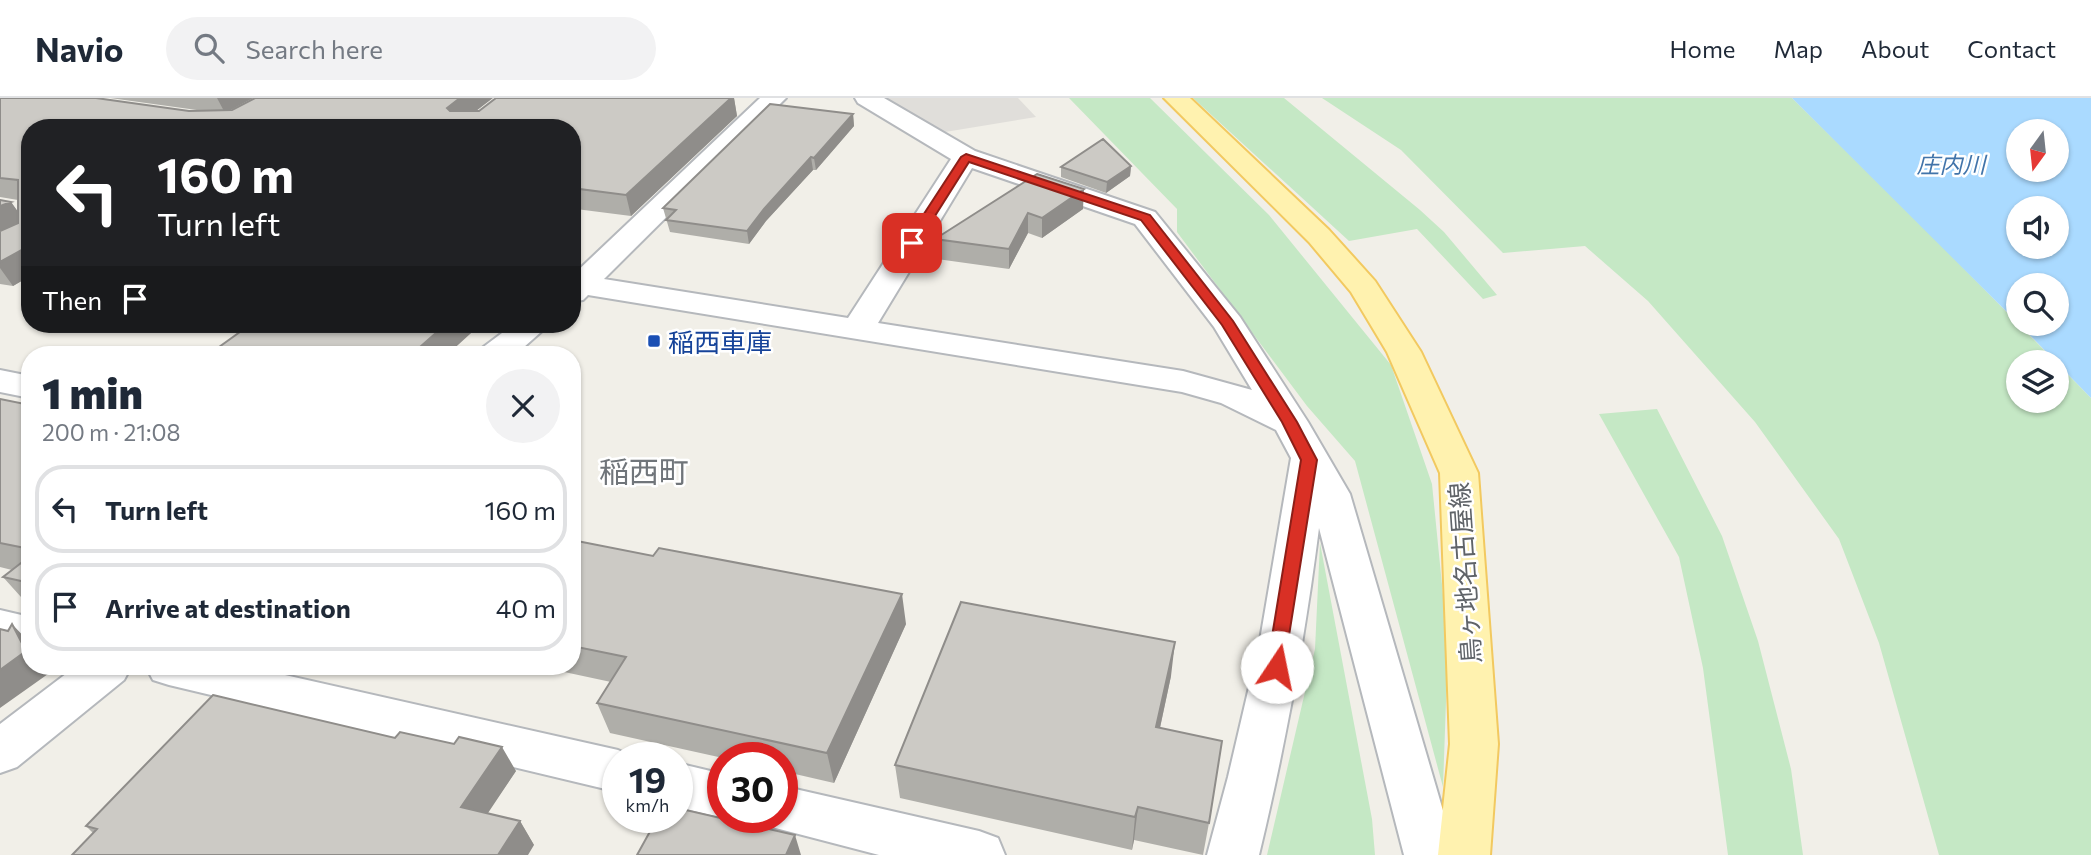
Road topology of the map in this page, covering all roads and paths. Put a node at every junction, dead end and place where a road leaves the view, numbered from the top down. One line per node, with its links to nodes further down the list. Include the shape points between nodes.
1 (867, 98): 4 (street)
2 (1176, 98): 22 (main road, 鳥ヶ地名古屋線, via 1319,236 1364,288 1404,352 1459,473 1474,744)
3 (757, 104): 5 (street)
4 (966, 157): 6 (street); 11 (street, via 1145,218 1228,324)
5 (584, 273): 6 (street)
6 (857, 330): 11 (street, via 1183,382 1234,395)
7 (522, 333): 8 (street)
8 (506, 346)
9 (0, 382): 10 (street)
10 (21, 386)
11 (1300, 441): 20 (street, via 1282,640); 21 (street, via 1330,494)
12 (0, 627): 13 (street)
13 (21, 632)
14 (98, 675): 16 (street)
15 (204, 675): 17 (street)
16 (0, 752)
17 (602, 767)
18 (798, 813): 19 (street)
19 (979, 855)
20 (1233, 855)
21 (1430, 855)
22 (1464, 855)

